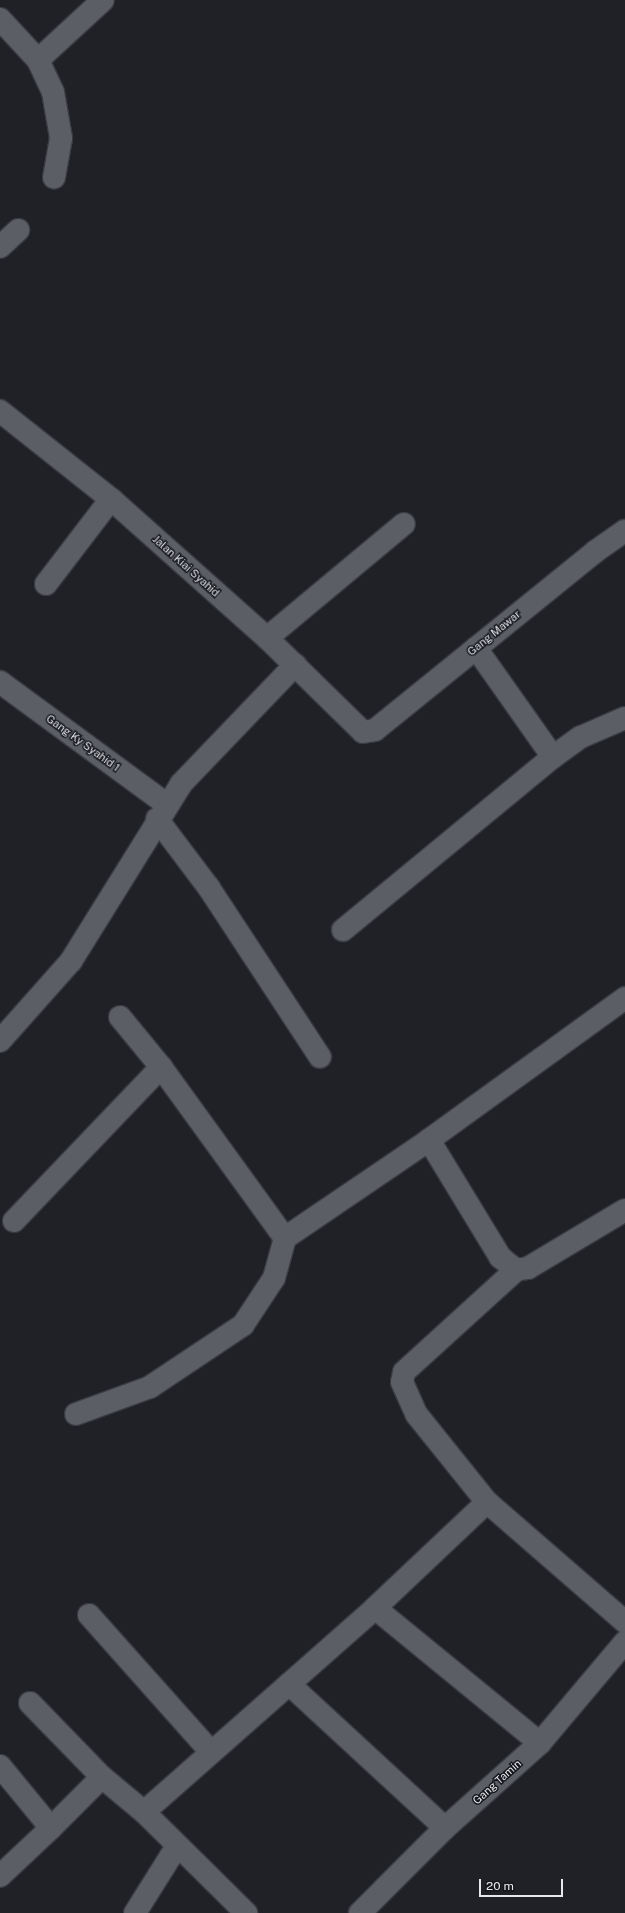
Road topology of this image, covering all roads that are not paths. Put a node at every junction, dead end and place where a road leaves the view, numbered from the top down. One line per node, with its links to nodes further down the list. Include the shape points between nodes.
1 (103, 0): 3 (street)
2 (0, 19): 3 (street)
3 (38, 60): 4 (street, via 53,92 62,138)
4 (54, 177)
5 (18, 230): 6 (street)
6 (0, 247)
7 (0, 411): 8 (street, Jalan Kiai Syahid)
8 (111, 499): 11 (street); 12 (street, Jalan Kiai Syahid)
9 (404, 524): 12 (street)
10 (625, 532): 13 (street, Gang Mawar)
11 (46, 584)
12 (267, 638): 14 (street, Jalan Kiai Syahid)
13 (476, 648): 17 (street, Gang Mawar, via 375,730); 18 (street)
14 (295, 665): 17 (street, Jalan Kiai Syahid); 19 (street, via 228,733)
15 (0, 682): 19 (street, Gang Ky Syahid 1)
16 (625, 718): 18 (street, via 581,737)
17 (363, 732)
18 (553, 757): 20 (street)
19 (161, 812): 23 (street, via 71,961); 24 (street, Gang Ky Syahid 1)
20 (343, 930)
21 (625, 998): 26 (street)
22 (120, 1017): 25 (street)
23 (0, 1041)
24 (320, 1057)
25 (161, 1067): 28 (street); 29 (street)
26 (429, 1140): 29 (street); 30 (street, via 500,1257)
27 (625, 1210): 30 (street, via 528,1268)
28 (14, 1221)
29 (285, 1238): 31 (street, via 274,1278 243,1325 150,1387)
30 (516, 1270): 32 (street, via 404,1372 402,1382 417,1415)
31 (76, 1414)
32 (487, 1502): 33 (street); 35 (street)
33 (375, 1608): 37 (street); 39 (street)
34 (89, 1615): 40 (street)
35 (625, 1622)
36 (625, 1642): 39 (street, Gang Tamin)
37 (289, 1684): 40 (street); 45 (street)
38 (30, 1703): 42 (street)
39 (540, 1743): 45 (street, Gang Tamin)
40 (210, 1751): 43 (street)
41 (0, 1766): 44 (street)
42 (102, 1777): 43 (street); 44 (street)
43 (144, 1812): 46 (street)
44 (51, 1828): 47 (street)
45 (445, 1828): 50 (street, Gang Tamin)
46 (177, 1846): 48 (street); 49 (street)
47 (0, 1876)
48 (135, 1913)
49 (246, 1913)
50 (360, 1913)

